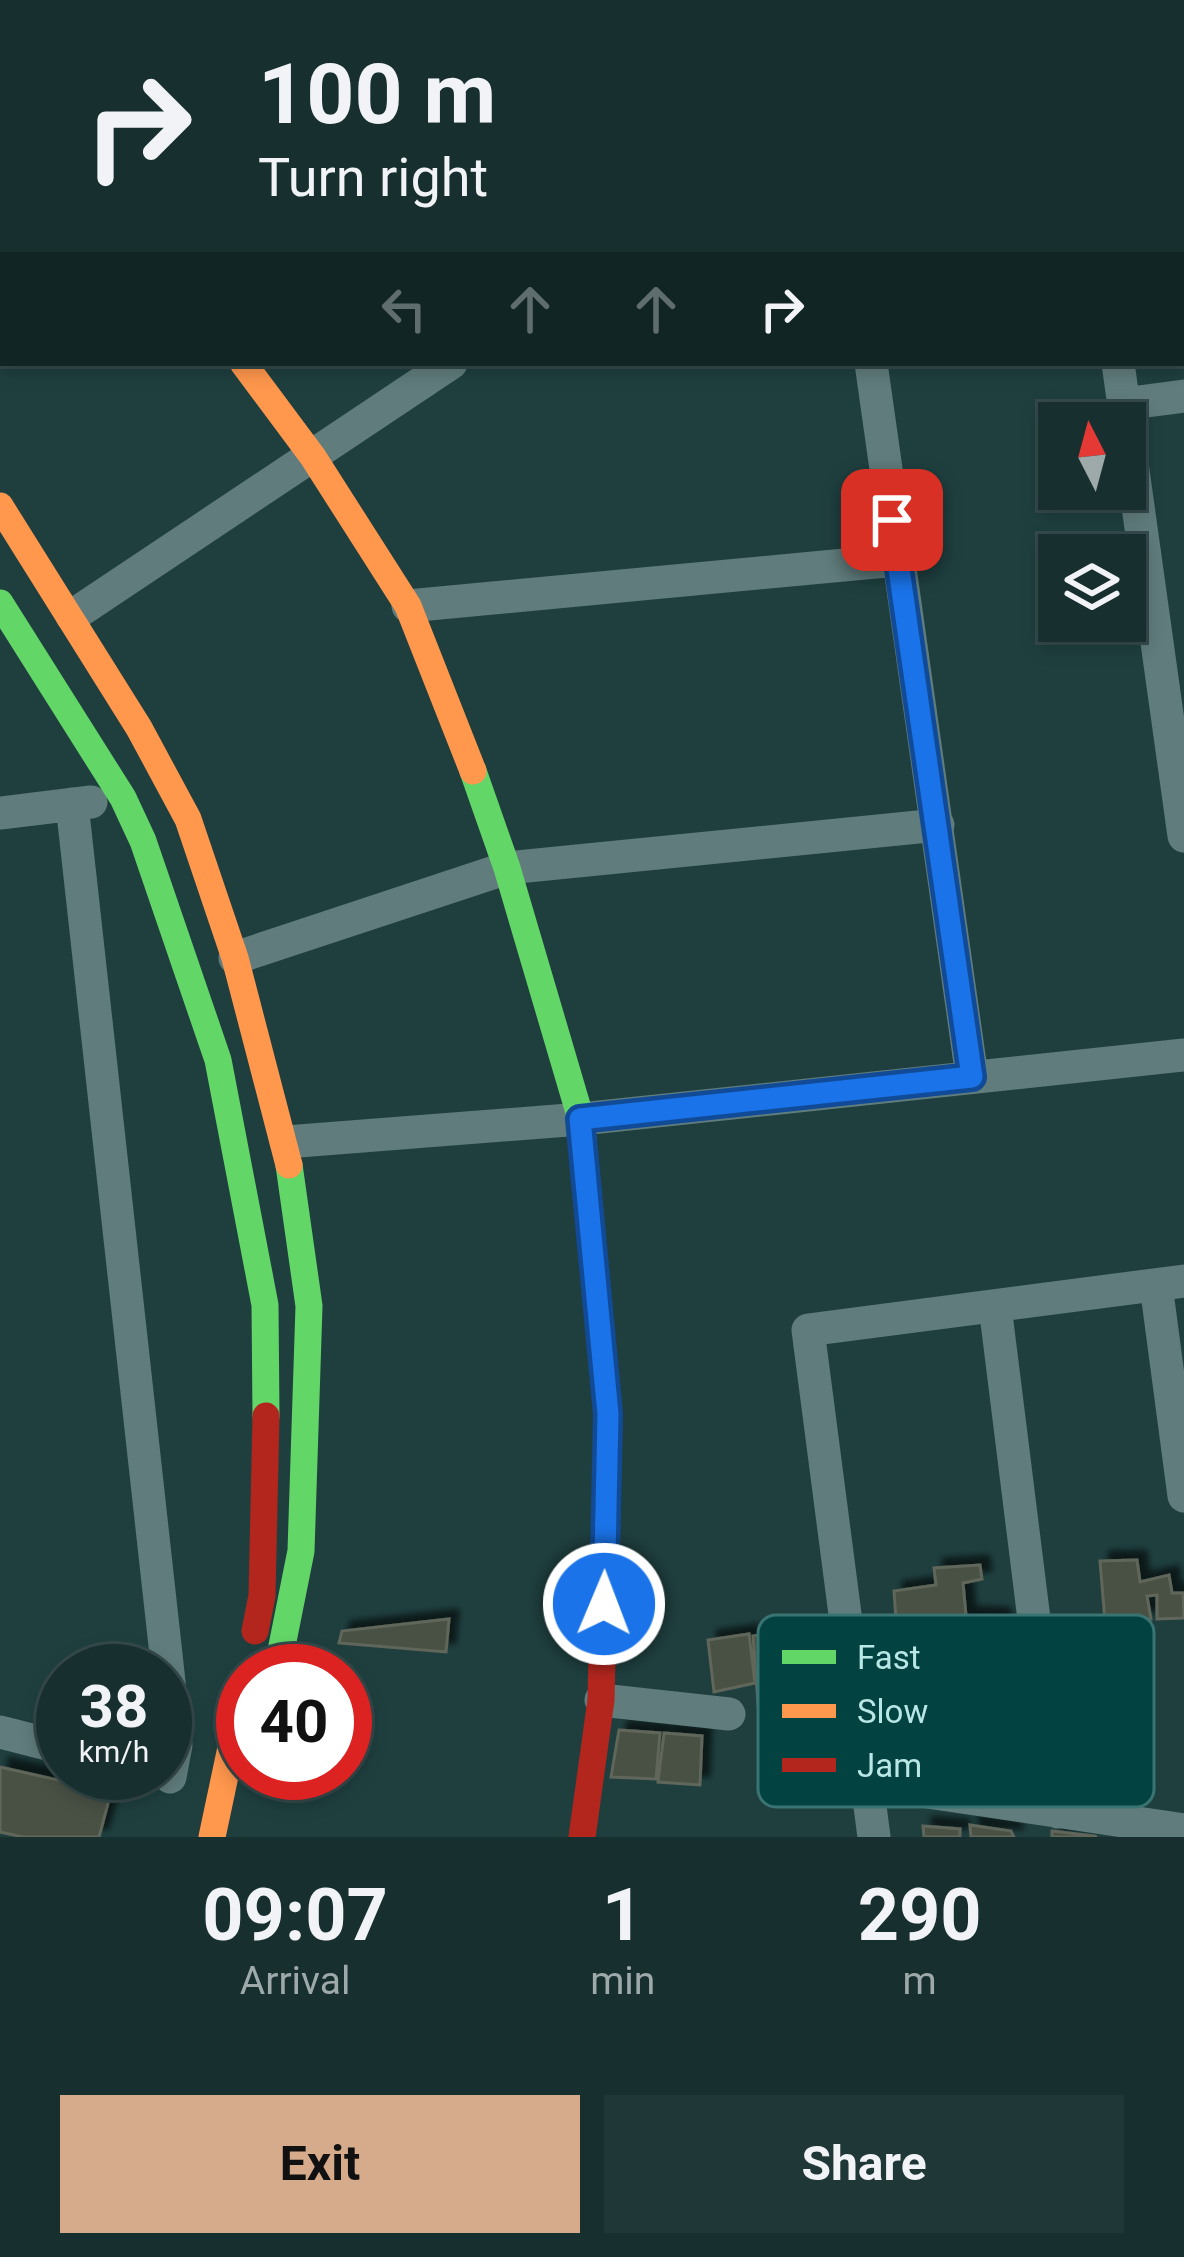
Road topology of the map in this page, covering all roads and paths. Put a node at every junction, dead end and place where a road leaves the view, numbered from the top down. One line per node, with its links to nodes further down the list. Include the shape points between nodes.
1 (245, 366): 8 (street)
2 (447, 366): 8 (street)
3 (872, 366): 11 (street)
4 (1118, 366): 6 (street)
5 (1184, 395): 7 (street)
6 (1124, 402)
7 (1137, 402)
8 (313, 457): 13 (street); 14 (street)
9 (0, 506): 14 (street)
10 (1144, 510): 15 (street)
11 (897, 560): 13 (street); 21 (street)
12 (0, 603): 17 (street)
13 (408, 606): 24 (street)
14 (72, 616): 20 (street)
15 (1171, 650): 16 (street)
16 (1177, 732): 22 (street)
17 (123, 798): 18 (street); 23 (street)
18 (72, 804): 19 (street); 35 (street)
19 (0, 813)
20 (188, 819): 23 (street); 25 (street)
21 (938, 825): 24 (street); 27 (street)
22 (1184, 836)
23 (143, 841): 36 (street, via 218,1060 265,1305 266,1501)
24 (507, 868): 25 (street); 28 (street)
25 (236, 958): 29 (street)
26 (1184, 1055): 27 (street)
27 (972, 1077): 28 (street)
28 (580, 1119): 29 (street); 38 (street, via 608,1414)
29 (286, 1142): 37 (street, via 309,1306 301,1551)
30 (1170, 1283): 31 (street); 32 (street)
31 (995, 1306): 33 (street, via 808,1330); 34 (street)
32 (1184, 1496)
33 (845, 1615)
34 (1034, 1615)
35 (165, 1644)
36 (253, 1644)
37 (283, 1644)
38 (601, 1700): 39 (street); 49 (street)
39 (729, 1714)
40 (0, 1732): 41 (street)
41 (36, 1741)
42 (221, 1800): 48 (street)
43 (870, 1807): 50 (street)
44 (1031, 1807): 46 (street)
45 (1058, 1807): 46 (street)
46 (1058, 1811): 47 (street)
47 (1184, 1830)
48 (212, 1837)
49 (582, 1837)
50 (874, 1837)

